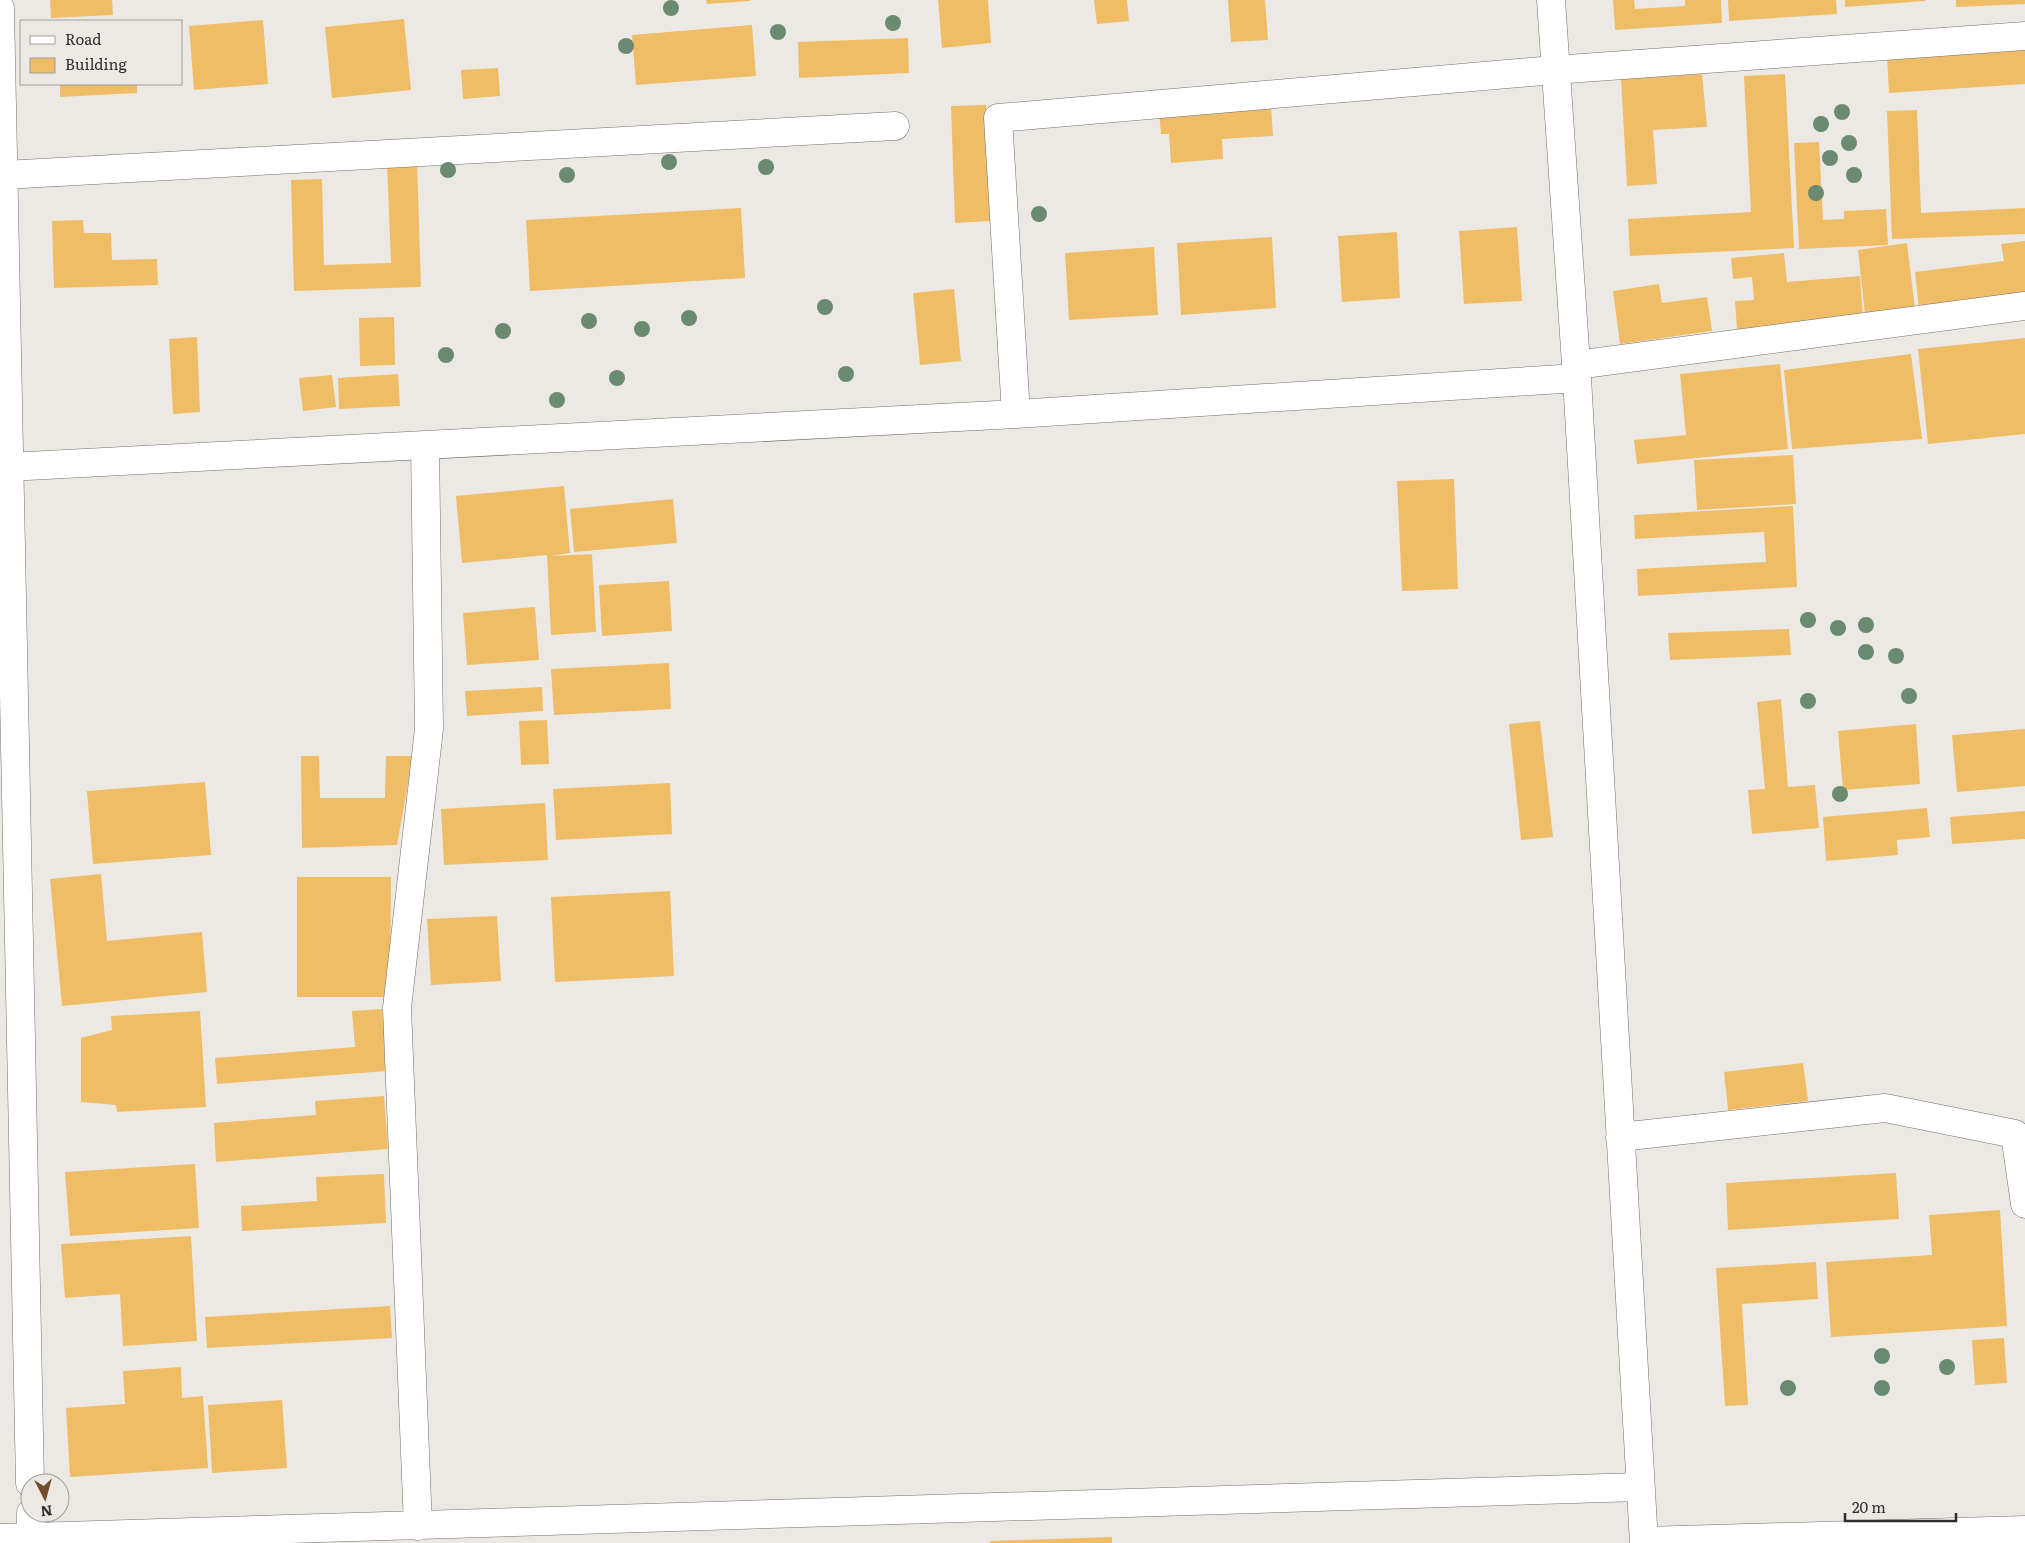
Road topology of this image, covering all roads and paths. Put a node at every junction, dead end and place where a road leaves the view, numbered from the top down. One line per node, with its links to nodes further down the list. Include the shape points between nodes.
1 (1551, 0): 4 (street)
2 (0, 8): 6 (street)
3 (2025, 36): 4 (street)
4 (1554, 70): 10 (street); 11 (street, via 998,118)
5 (895, 126): 6 (street)
6 (4, 175): 7 (street)
7 (2, 262): 9 (street)
8 (2025, 306): 10 (street)
9 (3, 336): 13 (street)
10 (1576, 372): 11 (street); 14 (street)
11 (1016, 414): 12 (street)
12 (424, 445): 13 (street); 19 (street, via 429,729 397,1008)
13 (8, 467): 16 (street)
14 (1620, 1137): 15 (street, via 1885,1108 2015,1134); 17 (street)
15 (2025, 1204)
16 (30, 1473)
17 (1640, 1487): 19 (street); 22 (street)
18 (31, 1525): 19 (street); 21 (street)
19 (418, 1526)
20 (2025, 1530): 22 (street)
21 (0, 1538)
22 (1644, 1542)

